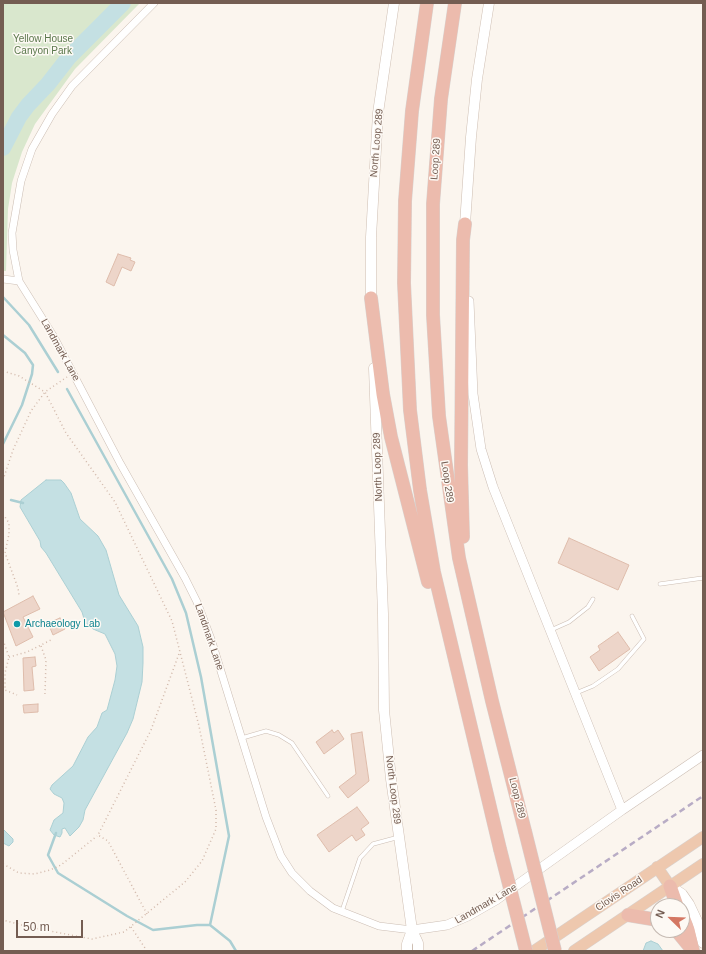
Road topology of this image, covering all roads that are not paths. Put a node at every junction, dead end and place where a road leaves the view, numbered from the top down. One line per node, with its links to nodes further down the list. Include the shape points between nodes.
1 (154, 3): 8 (street, Landmark Lane, via 72,86 37,140 21,181 12,233)
2 (394, 3): 9 (main road, North Loop 289, via 378,113 371,237)
3 (427, 3): 16 (highway, via 412,111 405,201 407,369 412,431 426,528)
4 (455, 3): 13 (highway, Loop 289, via 437,139 433,204 433,315 435,365 445,464)
5 (489, 3): 6 (main road, via 477,79)
6 (465, 224): 13 (highway, via 461,465 463,540); 15 (street, via 473,394 481,449 493,487)
7 (3, 279): 8 (street)
8 (19, 280): 18 (street, Landmark Lane, via 54,337 197,602)
9 (371, 298): 16 (highway, via 391,437 431,593); 22 (main road, North Loop 289, via 383,606 384,710)
10 (703, 578): 11 (lane)
11 (660, 584)
12 (593, 599): 15 (lane, via 588,607 569,622)
13 (470, 608): 39 (highway, Loop 289, bridge)
14 (632, 616): 17 (lane, via 644,639 618,669 593,686)
15 (550, 630): 17 (street)
16 (459, 682): 37 (highway, bridge)
17 (575, 693): 21 (street)
18 (242, 738): 20 (lane, via 266,731 292,743); 28 (street, Landmark Lane, via 266,817 281,856 292,873 310,891)
19 (703, 755): 21 (street, Landmark Lane)
20 (328, 796)
21 (622, 810): 31 (street, Landmark Lane, via 516,887 468,916 447,926)
22 (399, 837): 28 (lane, via 373,844 360,858); 31 (main road, North Loop 289)
23 (703, 837): 25 (highway, Clovis Road)
24 (703, 864): 26 (highway)
25 (658, 868): 26 (highway); 38 (highway, Clovis Road)
26 (670, 886): 27 (highway); 29 (highway); 34 (main road, via 682,894 689,904)
27 (675, 898)
28 (342, 912): 31 (street, Landmark Lane, via 379,926)
29 (628, 915): 30 (highway); 40 (highway)
30 (650, 919)
31 (412, 930): 35 (main road, North Loop 289); 36 (main road, North Loop 289, via 418,943)
32 (682, 938): 41 (highway)
33 (690, 938): 41 (highway)
34 (703, 944)
35 (406, 951)
36 (418, 951)
37 (526, 951)
38 (534, 951)
39 (555, 951)
40 (574, 951)
41 (693, 951)

